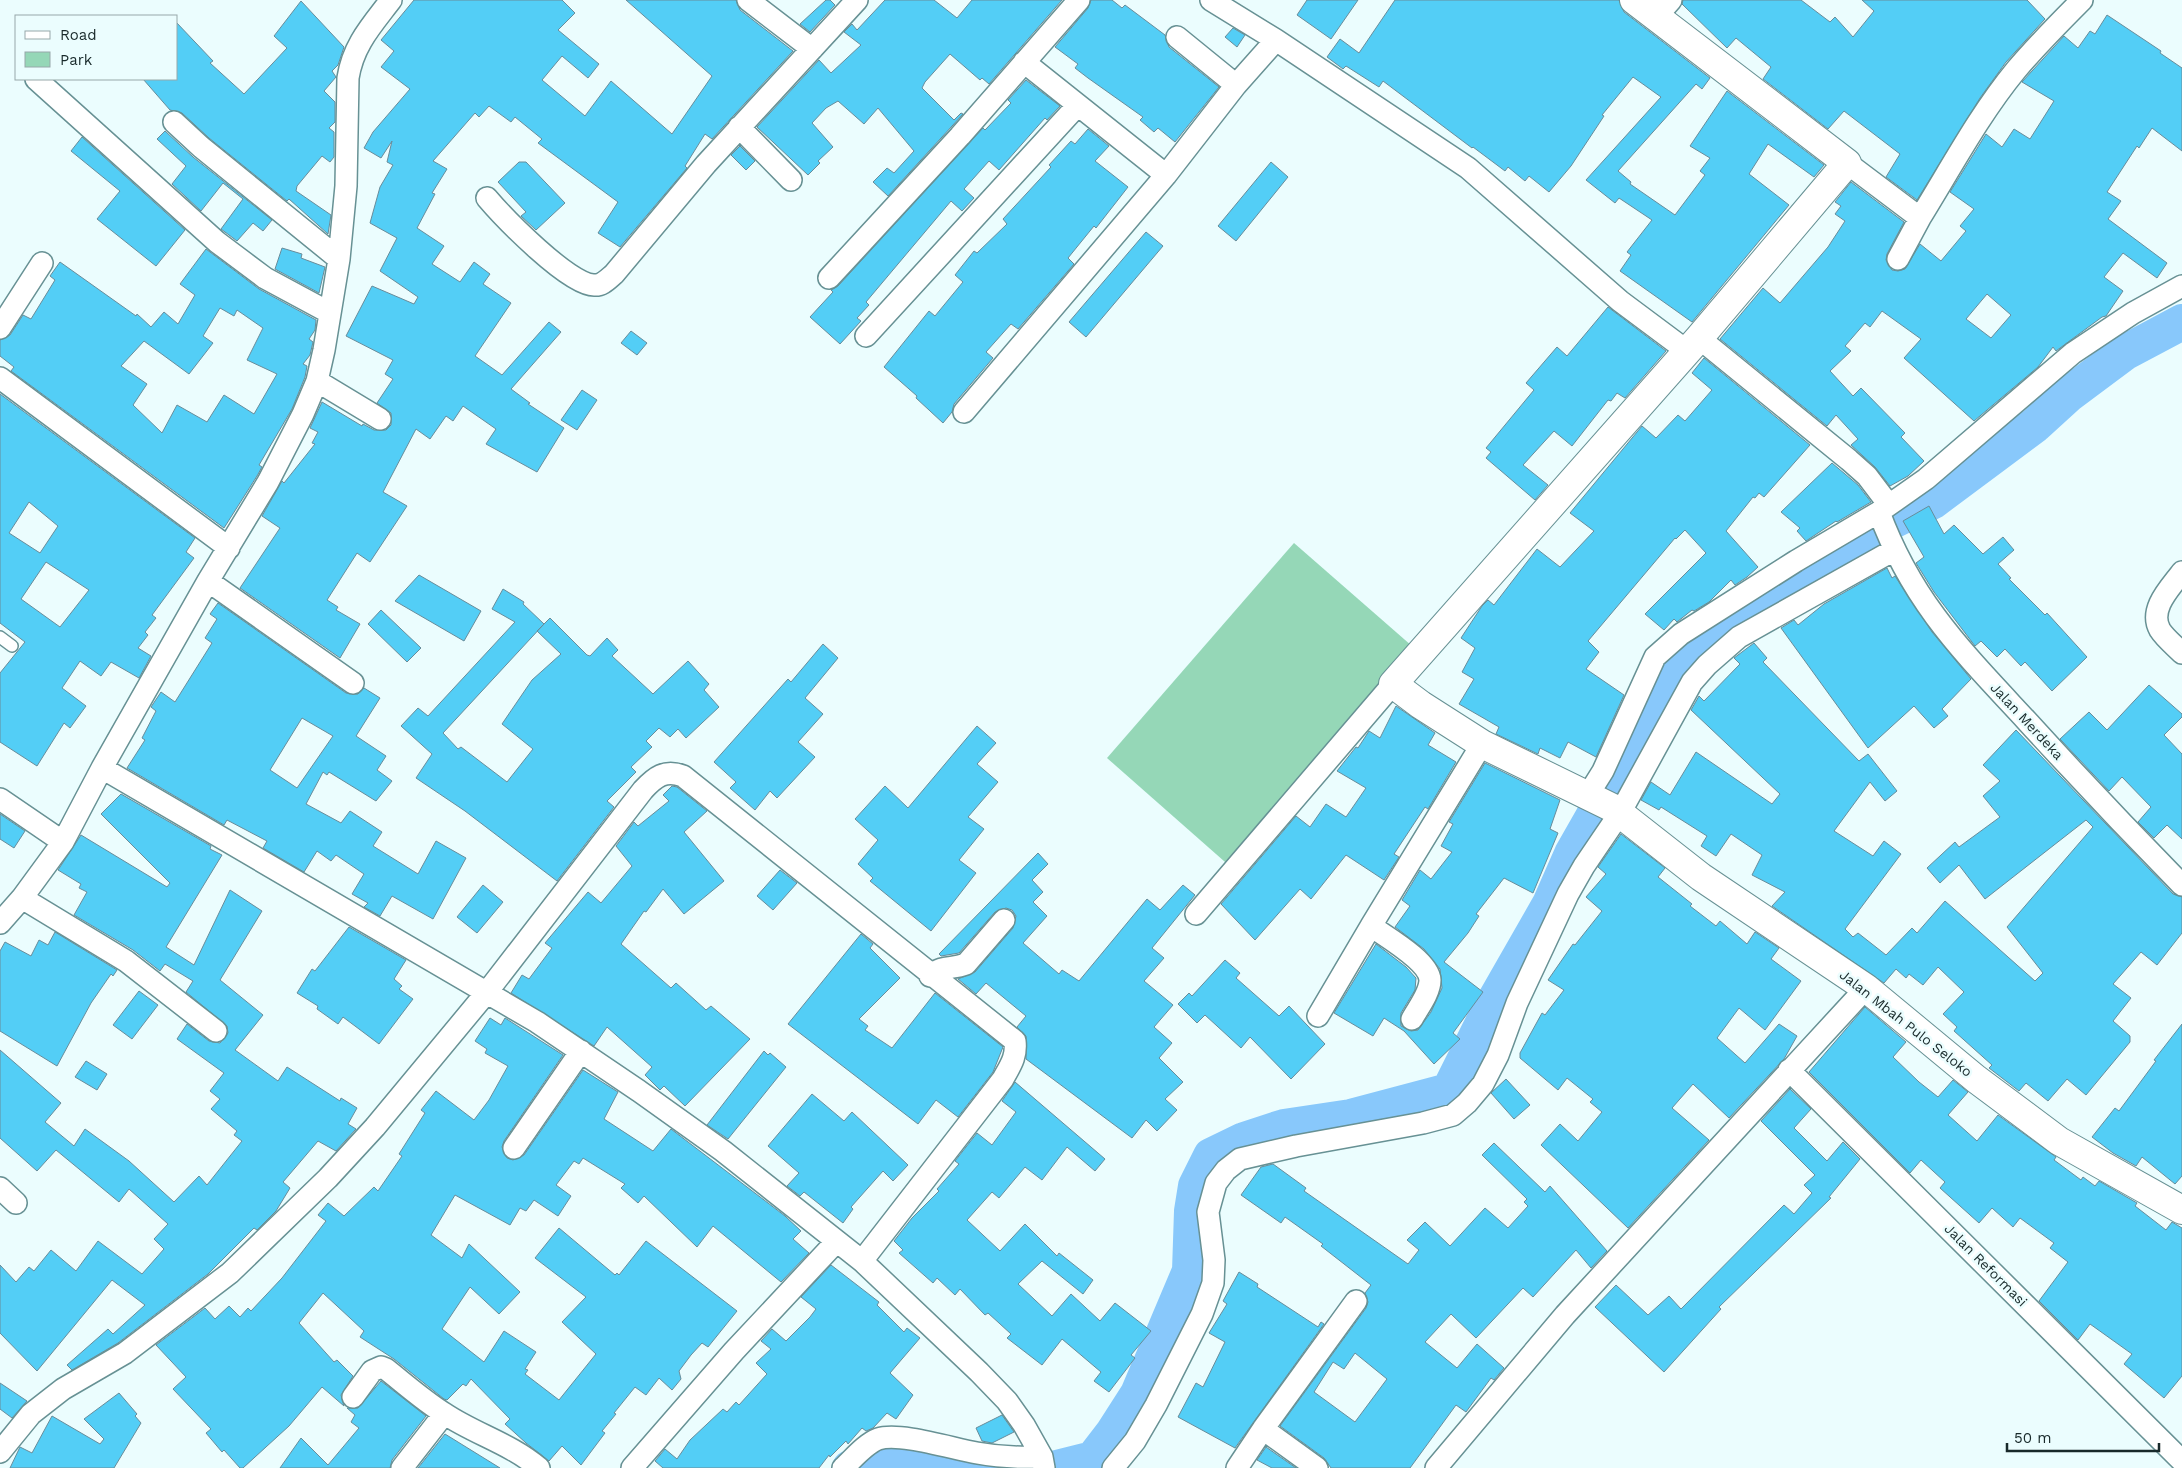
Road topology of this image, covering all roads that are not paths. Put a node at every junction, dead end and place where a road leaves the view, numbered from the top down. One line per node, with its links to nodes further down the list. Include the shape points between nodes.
1 (391, 0): 23 (street, via 354,51 350,63 346,186)
2 (748, 0): 11 (street)
3 (857, 0): 11 (street)
4 (1079, 0): 12 (street)
5 (1211, 0): 10 (street, Jalan Merdeka)
6 (1634, 0): 8 (street)
7 (2082, 0): 22 (street, via 2015,71 1984,113)
8 (1664, 8): 18 (street)
9 (1177, 37): 14 (street)
10 (1276, 40): 14 (street); 31 (street, Jalan Merdeka, via 1468,168 1620,301)
11 (812, 49): 17 (street)
12 (1024, 62): 15 (street); 26 (street)
13 (37, 80): 28 (street, via 217,242 271,283)
14 (1236, 85): 19 (street)
15 (1077, 106): 19 (street); 30 (street)
16 (174, 122): 23 (street)
17 (738, 127): 20 (street); 21 (street, via 614,274 595,286 578,280 534,246)
18 (1847, 163): 22 (street); 31 (street)
19 (1166, 175): 34 (street)
20 (790, 180)
21 (487, 198)
22 (1920, 218): 24 (street)
23 (339, 259): 28 (street)
24 (1898, 260)
25 (42, 263): 29 (street)
26 (829, 278)
27 (2182, 286): 36 (street, via 2133,313 2073,353)
28 (330, 314): 33 (street)
29 (0, 328)
30 (866, 336)
31 (1693, 344): 36 (street, Jalan Merdeka, via 1849,460 1866,476); 45 (street)
32 (0, 378): 38 (street)
33 (316, 381): 35 (street); 38 (street, via 268,482)
34 (964, 412)
35 (380, 419)
36 (1883, 512): 37 (street, Jalan Merdeka); 49 (street, via 1755,587 1664,648 1649,667 1603,771)
37 (1893, 547): 49 (street, via 1739,637 1707,665); 51 (street, Jalan Merdeka, via 1921,599 1942,628)
38 (229, 548): 40 (street)
39 (2182, 572): 43 (street, via 2159,603 2156,616 2160,630)
40 (208, 581): 44 (street); 47 (street)
41 (0, 637): 42 (lane)
42 (12, 646)
43 (2182, 652)
44 (353, 683)
45 (1393, 684): 46 (street, Jalan Mbah Pulo Seloko); 53 (street)
46 (1482, 744): 49 (street, Jalan Mbah Pulo Seloko); 56 (street)
47 (102, 768): 50 (street); 59 (street)
48 (0, 799): 50 (street)
49 (1604, 803): 58 (street, Jalan Mbah Pulo Seloko, via 1700,877); 82 (street, via 1584,866 1517,1003 1498,1055 1483,1084 1468,1103 1453,1115 1423,1123 1240,1159 1216,1183 1208,1212 1214,1260 1213,1282 1202,1314 1156,1405 1135,1441)
50 (63, 842): 52 (street)
51 (2182, 885)
52 (22, 898): 55 (street); 62 (street, via 126,961)
53 (1196, 914)
54 (1004, 920): 57 (street, via 966,964 943,967)
55 (0, 923)
56 (1371, 926): 60 (street); 61 (street, via 1427,970 1428,990)
57 (930, 976): 59 (street, via 683,776 674,773 662,774 643,790); 70 (street, via 1015,1041 1014,1061)
58 (1866, 988): 64 (street); 68 (street, Jalan Mbah Pulo Seloko, via 1976,1079 2059,1141)
59 (487, 992): 63 (street); 75 (street, via 375,1126 291,1216 230,1272 169,1321 125,1353 63,1389 31,1414)
60 (1318, 1016)
61 (1412, 1019)
62 (216, 1031)
63 (581, 1051): 65 (street); 69 (street, via 723,1151)
64 (1789, 1070): 76 (street, Jalan Reformasi); 85 (street, via 1565,1315)
65 (514, 1148)
66 (0, 1188): 67 (street)
67 (16, 1203)
68 (2182, 1210)
69 (836, 1242): 70 (street); 80 (street, via 734,1351)
70 (862, 1261): 77 (street, via 1007,1401 1024,1425)
71 (1356, 1301): 74 (street)
72 (353, 1397): 73 (street, via 372,1372 381,1367)
73 (444, 1414): 78 (street); 79 (street, via 514,1449)
74 (1262, 1429): 83 (street); 84 (street)
75 (0, 1452)
76 (2182, 1461)
77 (1043, 1463): 81 (street, via 888,1438 870,1444)
78 (402, 1468)
79 (539, 1468)
80 (632, 1468)
81 (843, 1468)
82 (1113, 1468)
83 (1237, 1468)
84 (1317, 1468)
85 (1436, 1468)

